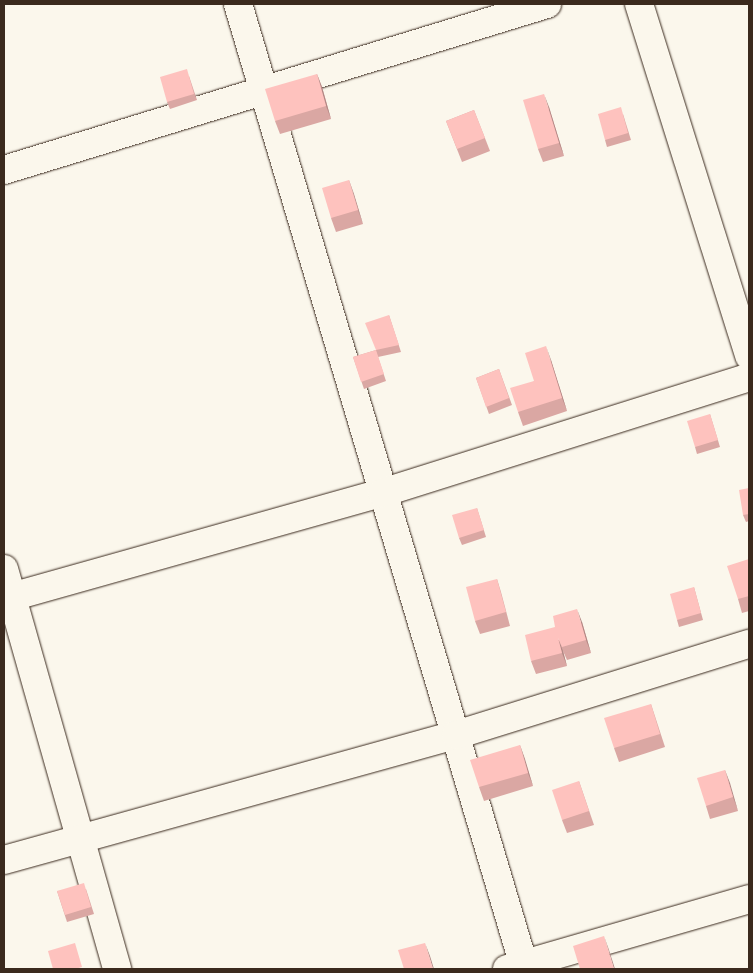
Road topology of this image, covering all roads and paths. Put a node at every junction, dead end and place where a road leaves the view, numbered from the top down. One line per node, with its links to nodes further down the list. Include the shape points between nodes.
1 (238, 4): 4 (street)
2 (546, 4): 4 (street)
3 (639, 4): 6 (street)
4 (266, 90): 5 (street); 8 (street)
5 (4, 170)
6 (749, 356)
7 (749, 377): 8 (street)
8 (382, 493): 10 (street); 12 (street)
9 (4, 569): 10 (street)
10 (8, 597): 13 (street)
11 (749, 644): 12 (street)
12 (456, 735): 13 (street); 16 (street)
13 (79, 836): 14 (street); 17 (street)
14 (4, 860)
15 (749, 899): 16 (street)
16 (519, 968)
17 (117, 969)

